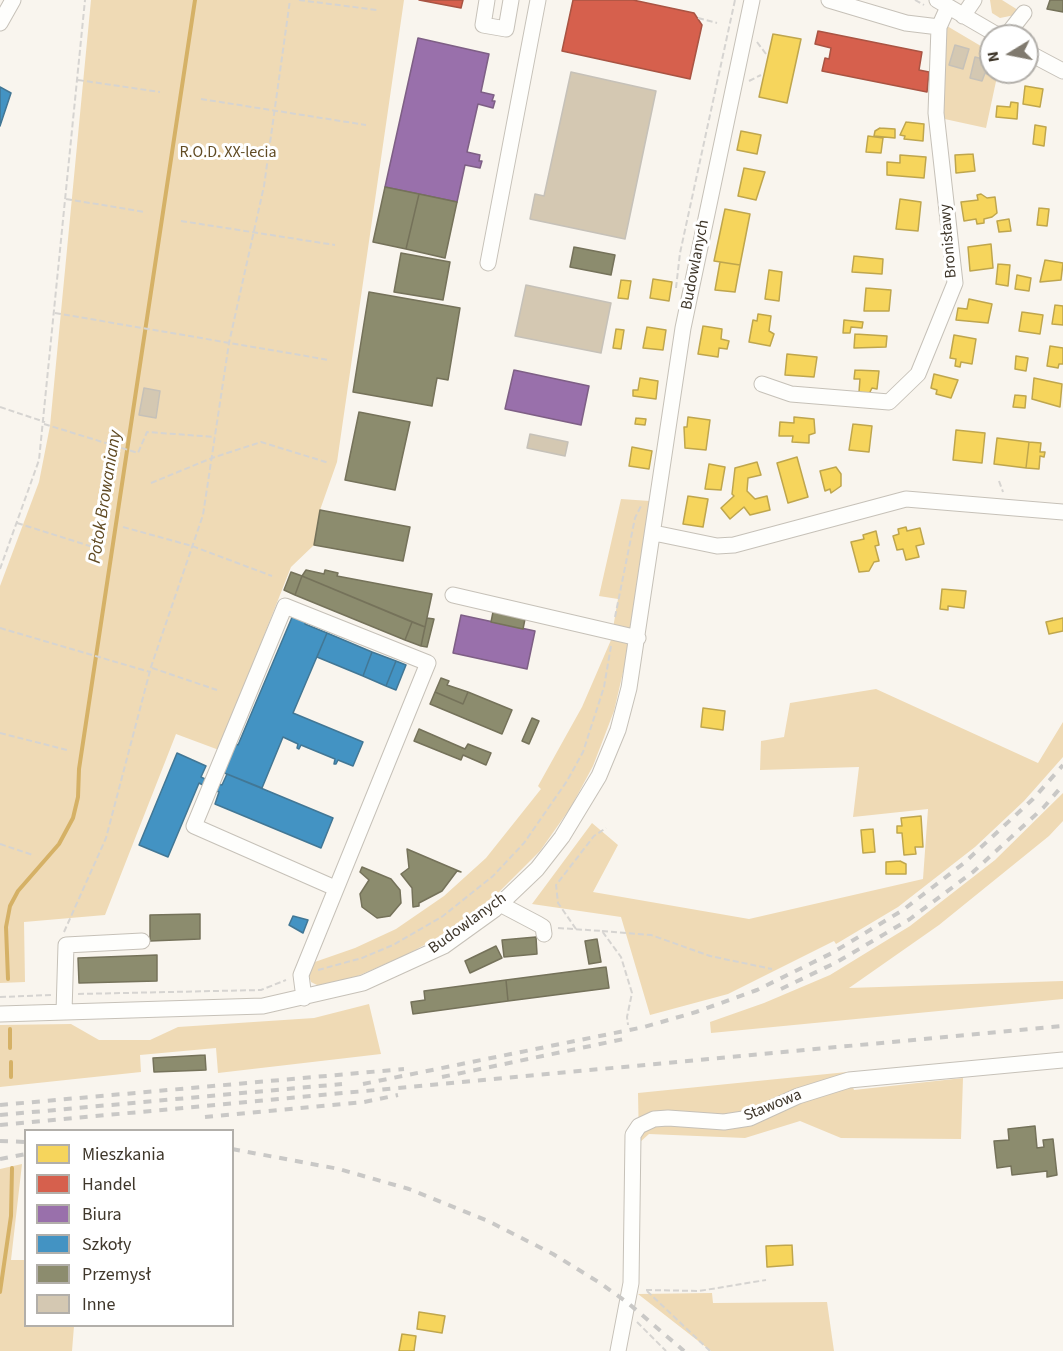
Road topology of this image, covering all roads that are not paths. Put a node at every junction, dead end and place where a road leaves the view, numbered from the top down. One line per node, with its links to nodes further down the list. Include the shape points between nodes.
1 (13, 0): 12 (street)
2 (487, 0): 16 (street, via 483,25)
3 (512, 0): 16 (street)
4 (538, 0): 17 (street)
5 (752, 0): 23 (street, Budowlanych, via 683,328)
6 (829, 0): 9 (street)
7 (974, 0): 11 (street)
8 (942, 4): 11 (street); 15 (street, Bronisławy)
9 (868, 5): 15 (street, via 906,23)
10 (1024, 13): 13 (street)
11 (963, 16): 14 (street)
12 (0, 23)
13 (1015, 24)
14 (979, 25)
15 (939, 27): 21 (street, Bronisławy, via 936,113 955,283 918,374 889,402 791,394)
16 (506, 29): 17 (street)
17 (531, 33): 20 (street)
18 (1039, 58): 19 (street)
19 (1063, 71)
20 (488, 263)
21 (762, 384)
22 (1063, 512): 23 (street, via 906,499 734,545 717,546)
23 (654, 533): 25 (street, Budowlanych)
24 (453, 595): 25 (street)
25 (638, 638): 27 (street, Budowlanych, via 618,730 599,776 562,837 537,869)
26 (335, 888): 26 (street, via 428,663 285,606 194,826); 30 (street, via 301,975)
27 (500, 904): 28 (street); 30 (street, Budowlanych, via 444,946 394,971)
28 (544, 931)
29 (142, 941): 31 (street, via 66,945)
30 (304, 998): 31 (street, Budowlanych, via 263,1006)
31 (64, 1012): 32 (street, Budowlanych)
32 (0, 1014)
33 (1063, 1060): 34 (street, Stawowa, via 849,1080 798,1095 750,1118 724,1122 654,1119 639,1126 633,1135 631,1283)
34 (618, 1351)

